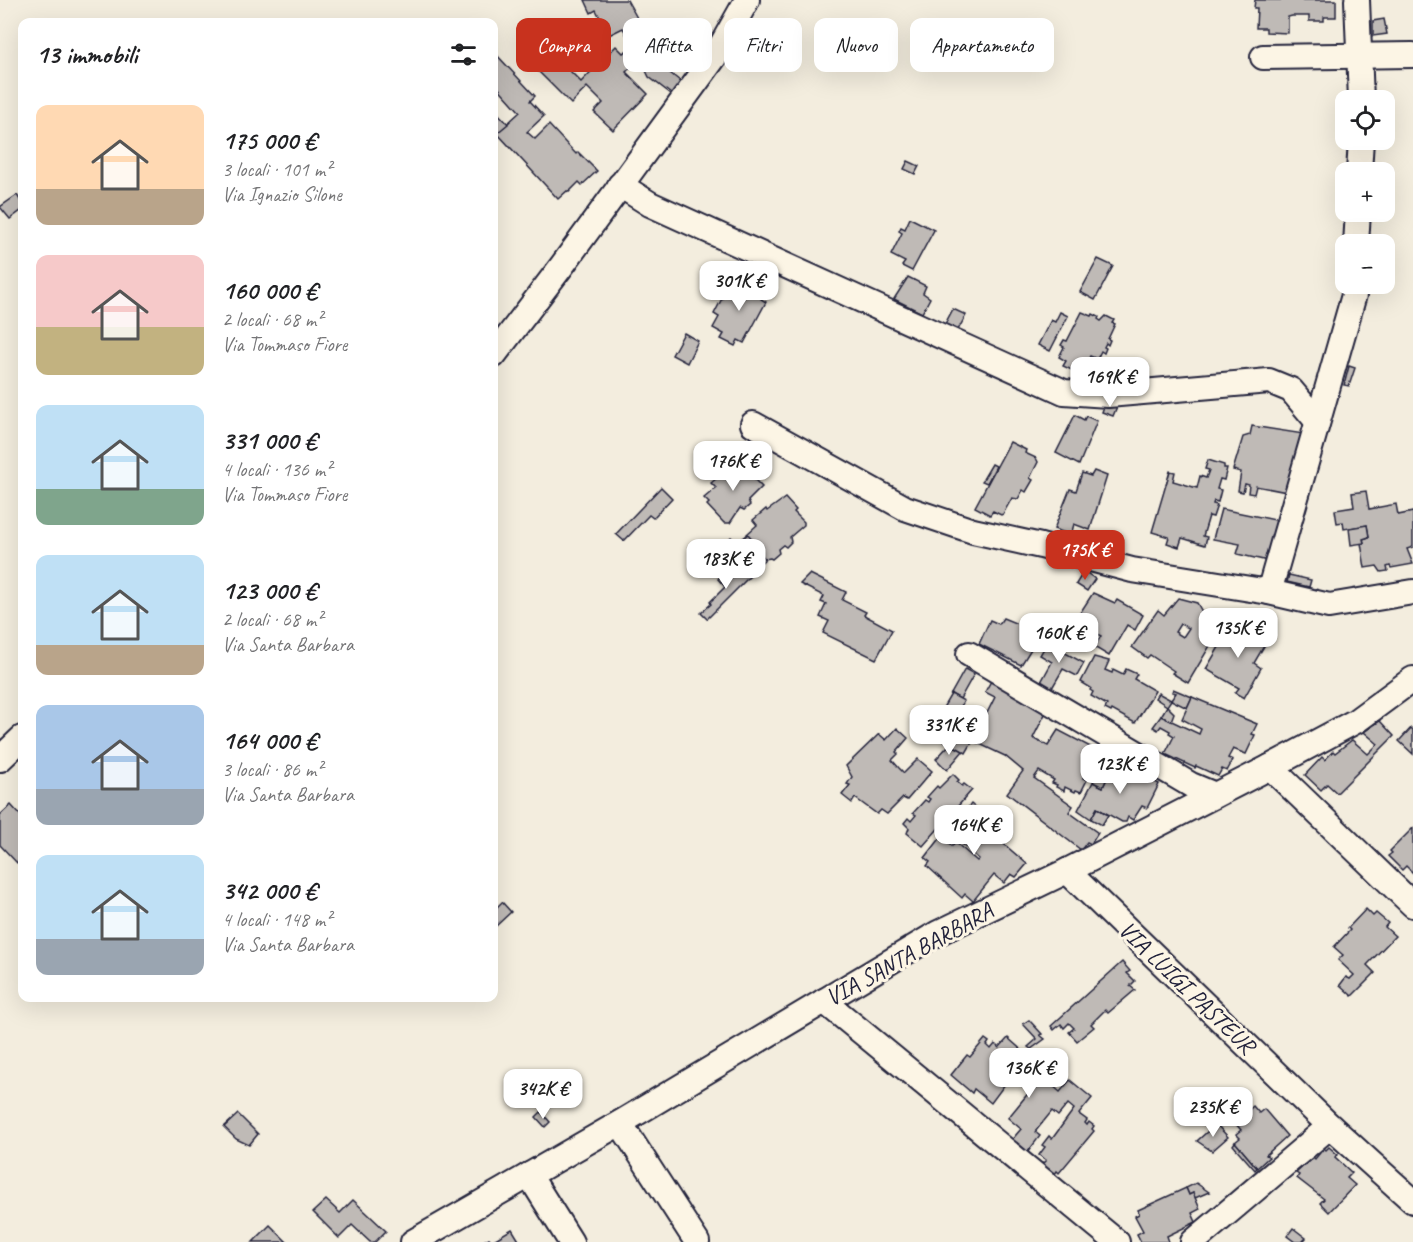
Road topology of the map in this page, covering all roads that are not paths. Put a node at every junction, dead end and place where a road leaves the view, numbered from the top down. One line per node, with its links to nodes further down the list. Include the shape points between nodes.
1 (747, 0): 7 (street, via 716,55)
2 (1357, 0): 3 (street)
3 (1359, 54): 4 (street); 5 (street); 6 (street)
4 (1413, 55)
5 (1263, 57)
6 (1361, 90)
7 (620, 185): 9 (street); 10 (street, via 650,204 1064,392 1108,395 1269,381 1291,390)
8 (1354, 294): 10 (street)
9 (498, 350)
10 (1317, 421): 12 (street)
11 (753, 424): 12 (street, via 905,508 973,531 1132,570)
12 (1269, 592): 13 (street, via 1329,606)
13 (1413, 592)
14 (969, 654): 19 (street, via 1191,785)
15 (1413, 679): 18 (street, VIA SANTA BARBARA, via 1356,721)
16 (18, 742): 17 (street)
17 (0, 759)
18 (1270, 767): 19 (street, VIA SANTA BARBARA); 21 (street)
19 (1215, 795): 20 (street, VIA SANTA BARBARA)
20 (1067, 871): 22 (street, VIA SANTA BARBARA, via 938,933); 24 (street, VIA LUIGI PASTEUR)
21 (1413, 905)
22 (824, 1001): 23 (street, VIA SANTA BARBARA); 30 (street)
23 (620, 1123): 25 (street, VIA SANTA BARBARA); 29 (street)
24 (1330, 1126): 26 (street, VIA LUIGI PASTEUR); 31 (street)
25 (529, 1175): 27 (street, VIA SANTA BARBARA); 28 (street)
26 (1413, 1201)
27 (413, 1242)
28 (571, 1242)
29 (698, 1242)
30 (1117, 1242)
31 (1193, 1242)

